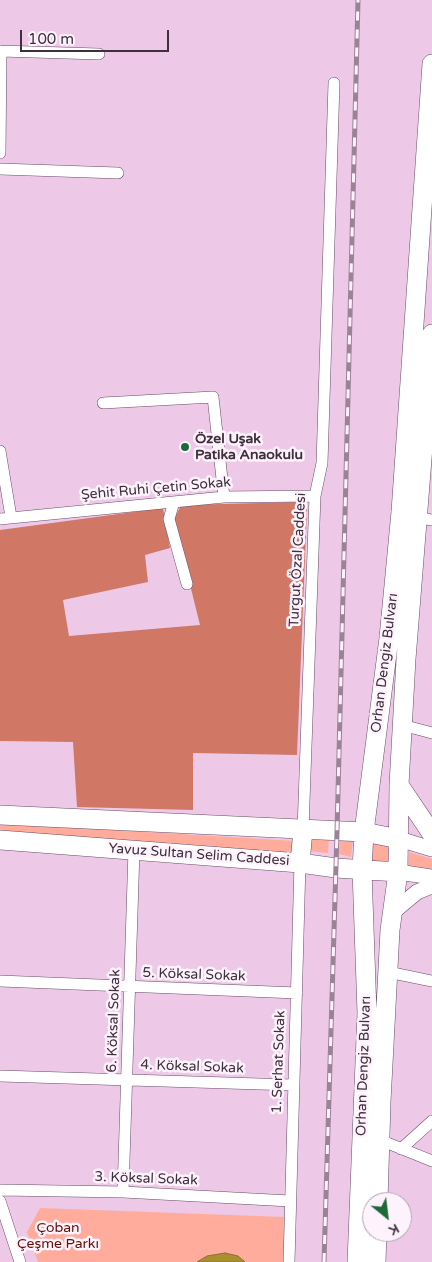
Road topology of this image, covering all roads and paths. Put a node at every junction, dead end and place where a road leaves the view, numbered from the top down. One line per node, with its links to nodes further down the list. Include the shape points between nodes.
1 (0, 51): 2 (street); 5 (street)
2 (99, 54)
3 (432, 64): 22 (main road, Orhan Dengiz Bulvarı, via 401,512 389,638)
4 (334, 83): 11 (street, Turgut Özal Caddesi, via 322,463)
5 (0, 153)
6 (0, 169): 7 (street)
7 (118, 173)
8 (432, 334): 15 (main road, Orhan Dengiz Bulvarı)
9 (103, 403): 12 (street, via 213,397)
10 (0, 451): 14 (street)
11 (315, 496): 12 (street, Şehit Ruhi Çetin Sokak); 21 (street, Turgut Özal Caddesi)
12 (224, 497): 13 (street, Şehit Ruhi Çetin Sokak)
13 (174, 502): 14 (street, Şehit Ruhi Çetin Sokak); 16 (street, via 169,519)
14 (6, 518)
15 (425, 519): 17 (main road, Orhan Dengiz Bulvarı, via 406,659)
16 (187, 584)
17 (402, 725): 18 (street); 19 (main road, Orhan Dengiz Bulvarı)
18 (432, 733)
19 (399, 785): 23 (main road); 24 (main road, Orhan Dengiz Bulvarı)
20 (0, 815): 21 (main road, Yavuz Sultan Selim Caddesi)
21 (303, 830): 22 (main road, Yavuz Sultan Selim Caddesi); 28 (main road)
22 (364, 832): 24 (main road, Yavuz Sultan Selim Caddesi); 29 (main road, Orhan Dengiz Bulvarı)
23 (432, 834)
24 (399, 839): 26 (street); 30 (main road, Orhan Dengiz Bulvarı)
25 (0, 840): 27 (main road, Yavuz Sultan Selim Caddesi)
26 (432, 849)
27 (134, 850): 28 (main road, Yavuz Sultan Selim Caddesi); 37 (street, 6. Köksal Sokak)
28 (300, 863): 29 (main road, Yavuz Sultan Selim Caddesi); 38 (street, 1. Serhat Sokak)
29 (362, 870): 30 (main road, Yavuz Sultan Selim Caddesi); 54 (main road, Orhan Dengiz Bulvarı, via 367,1013)
30 (398, 872): 31 (street); 33 (main road, Orhan Dengiz Bulvarı)
31 (432, 877)
32 (432, 886): 33 (street, via 417,892)
33 (393, 912): 34 (main road, Orhan Dengiz Bulvarı)
34 (388, 972): 36 (street); 43 (main road, Orhan Dengiz Bulvarı)
35 (0, 981): 37 (street, 5. Köksal Sokak)
36 (432, 981)
37 (130, 987): 38 (street, 5. Köksal Sokak); 40 (street, 6. Köksal Sokak)
38 (297, 993): 41 (street, 1. Serhat Sokak)
39 (0, 1076): 40 (street, 4. Köksal Sokak)
40 (127, 1081): 41 (street, 4. Köksal Sokak); 47 (street, 6. Köksal Sokak)
41 (293, 1085): 50 (street, 1. Serhat Sokak)
42 (432, 1121): 44 (street)
43 (380, 1140): 44 (street); 48 (main road, Orhan Dengiz Bulvarı)
44 (401, 1149): 45 (street)
45 (432, 1161)
46 (0, 1190): 47 (street, 3. Köksal Sokak)
47 (123, 1192): 50 (street, 3. Köksal Sokak)
48 (378, 1192)
49 (0, 1201): 52 (street)
50 (290, 1201): 53 (street, 1. Serhat Sokak)
51 (377, 1242): 55 (main road)
52 (20, 1262)
53 (289, 1262)
54 (357, 1262)
55 (376, 1262)

